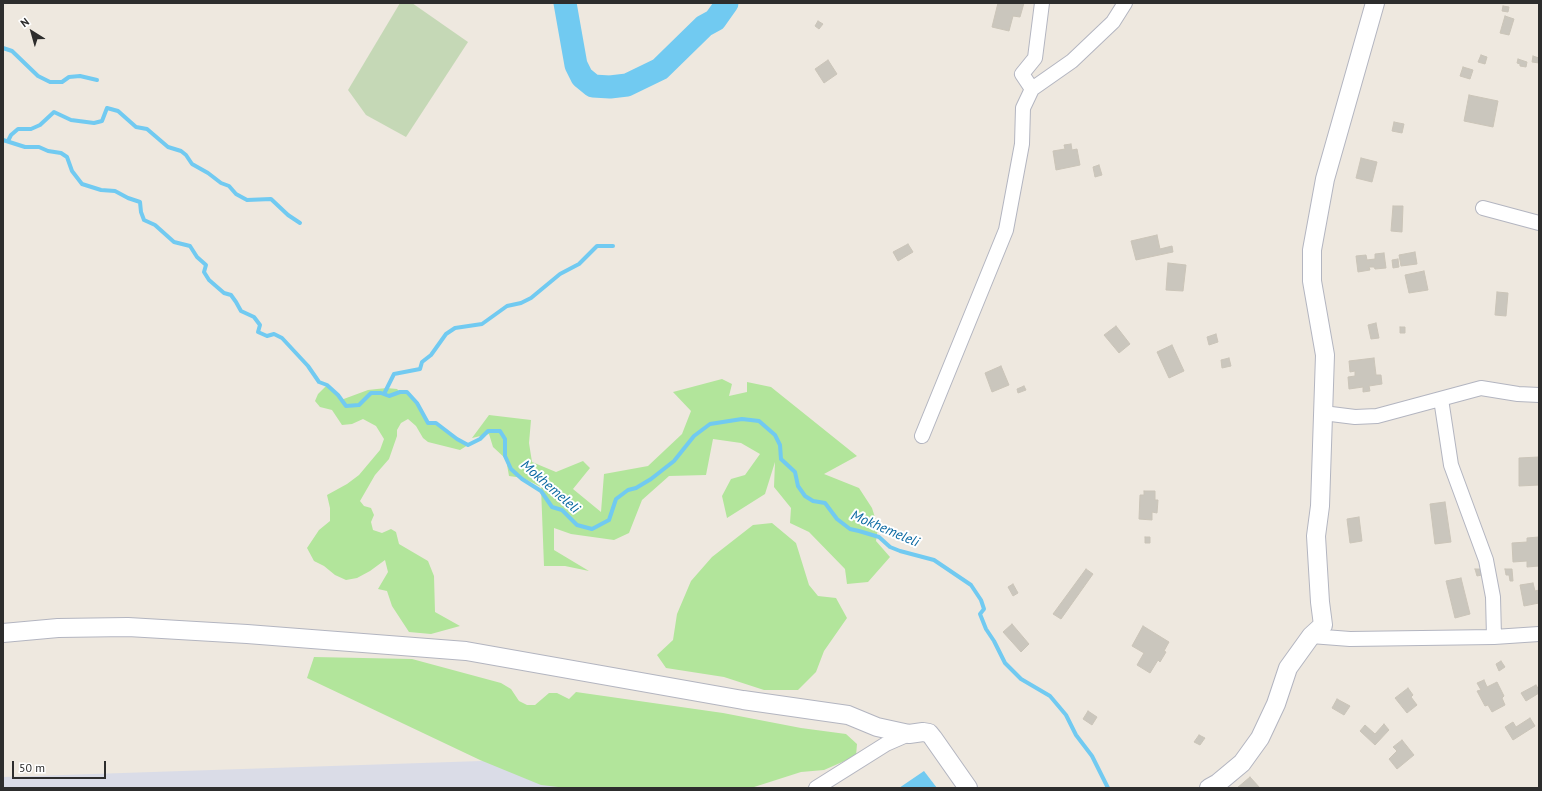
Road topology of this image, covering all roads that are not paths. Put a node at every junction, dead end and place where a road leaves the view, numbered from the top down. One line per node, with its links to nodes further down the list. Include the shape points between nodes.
1 (1042, 3): 4 (street, via 1035,58 1022,74)
2 (1125, 3): 4 (street, via 1113,22 1072,61)
3 (1375, 3): 9 (street, via 1325,179 1312,250 1312,281 1325,355)
4 (1032, 89): 10 (street, via 1023,108 1022,144 1006,230)
5 (1483, 208): 6 (street)
6 (1539, 223)
7 (1539, 395): 8 (street, via 1481,388)
8 (1441, 399): 9 (street, via 1377,416 1355,417); 14 (street, via 1452,465 1486,560 1493,597)
9 (1323, 413): 13 (street, via 1320,506 1316,536 1323,625)
10 (922, 436)
11 (3, 633): 15 (street, via 58,628 128,628 247,634 466,652 743,700 848,715)
12 (1539, 634): 14 (street)
13 (1311, 636): 14 (street, via 1350,639); 20 (street, via 1288,668 1276,704 1260,738 1242,762)
14 (1494, 637)
15 (877, 727): 16 (street); 17 (street)
16 (909, 734): 17 (street); 19 (street, via 929,733)
17 (886, 744): 18 (street)
18 (816, 788)
19 (968, 788)
20 (1209, 788)

